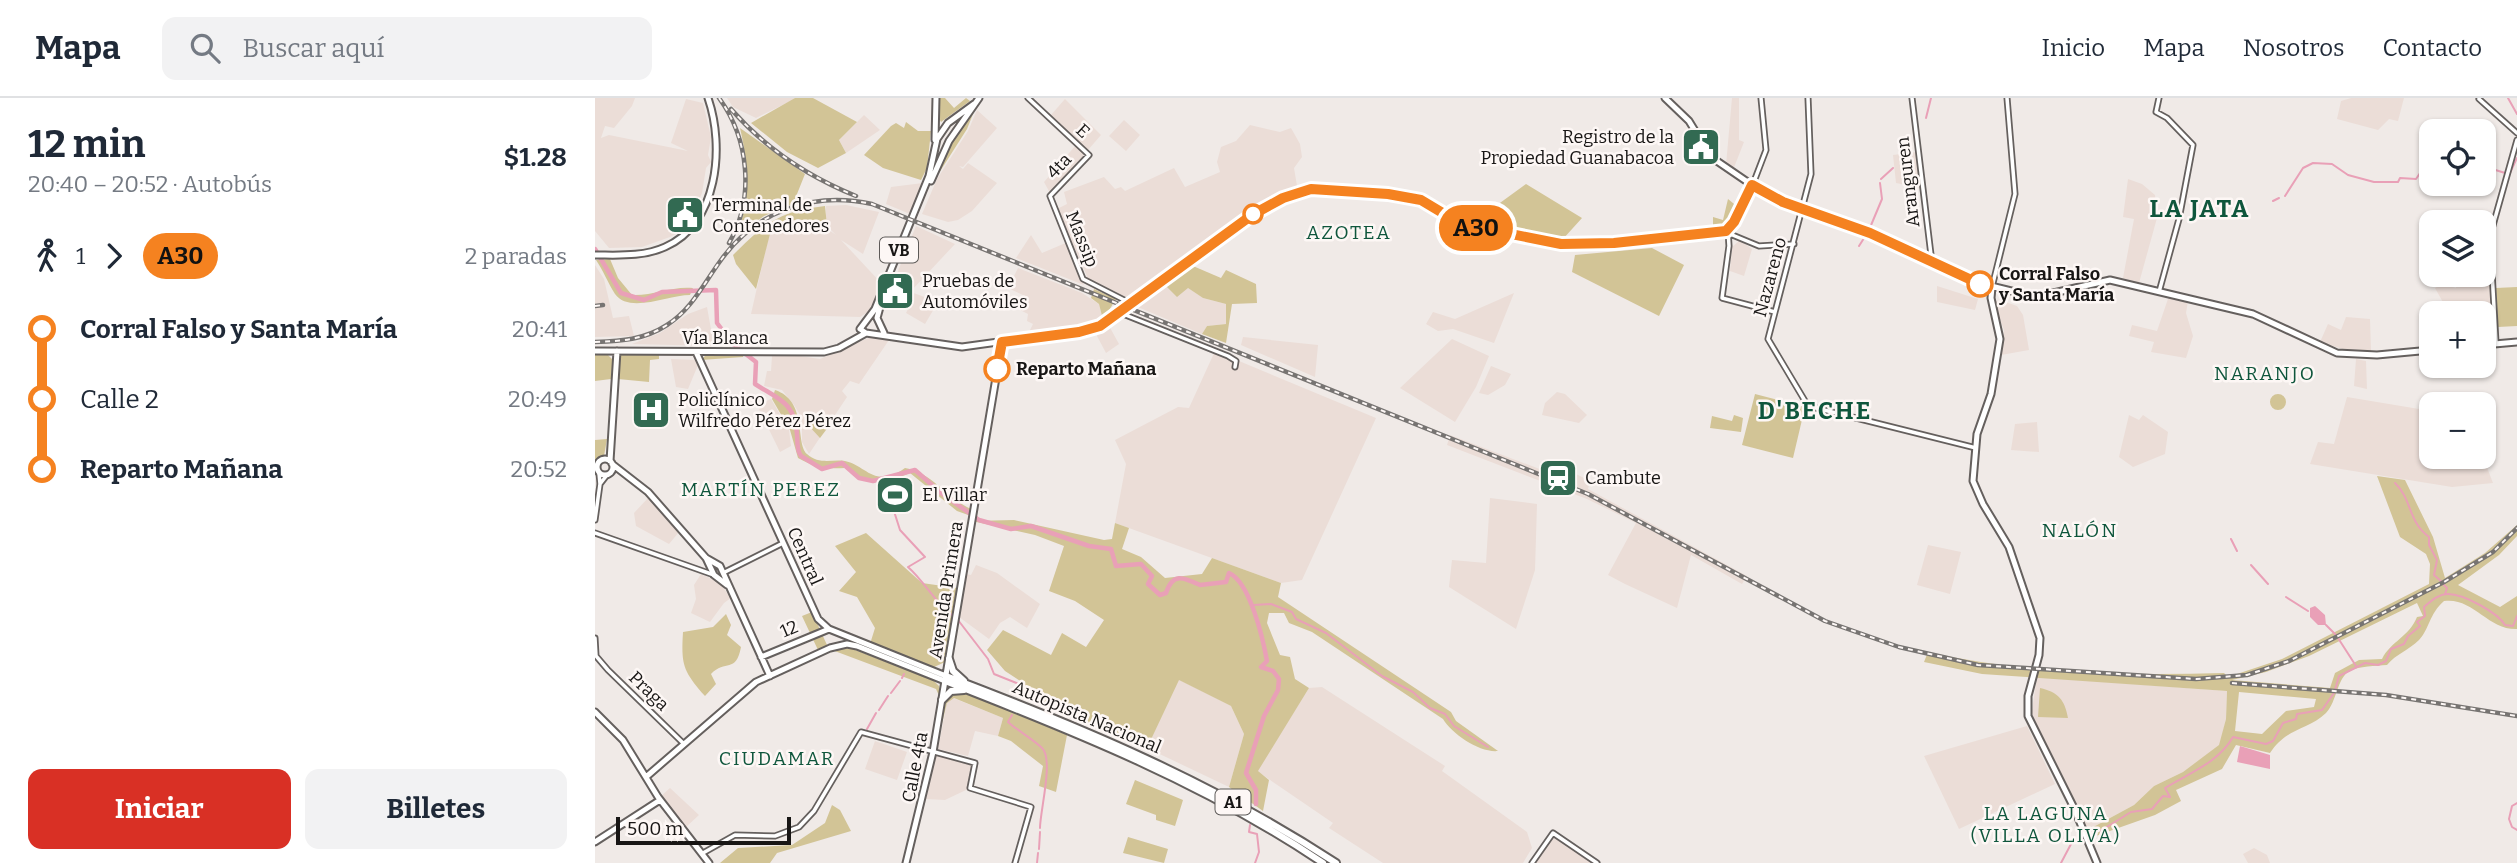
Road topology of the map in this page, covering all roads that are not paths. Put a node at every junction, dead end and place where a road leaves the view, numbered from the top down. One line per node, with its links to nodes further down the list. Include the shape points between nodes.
1 (708, 98): 27 (main road, via 717,144 711,189 698,220 664,248)
2 (936, 98): 14 (main road)
3 (969, 98): 13 (main road)
4 (979, 98): 13 (main road, VB)
5 (1028, 98): 21 (street, E)
6 (1665, 98): 22 (main road, via 1689,121 1711,157)
7 (1761, 98): 22 (street, via 1766,149)
8 (1808, 98): 24 (street, Nazareno, via 1811,168)
9 (1912, 98): 28 (street, Aranguren)
10 (2007, 98): 29 (street, via 2015,194)
11 (2159, 98): 30 (street, via 2156,112 2193,145)
12 (2479, 99): 17 (street)
13 (974, 104): 15 (main road, VB); 20 (main road, VB)
14 (937, 119): 15 (main road); 16 (main road); 19 (main road)
15 (946, 124): 16 (main road, VB)
16 (941, 131): 19 (main road, VB); 20 (main road, via 945,141)
17 (2517, 133)
18 (2517, 140): 31 (street, via 2490,236)
19 (935, 146): 35 (main road, VB, via 929,176)
20 (942, 153): 36 (main road, VB)
21 (1089, 155): 23 (street, 4ta)
22 (1752, 185): 24 (main road); 25 (main road)
23 (1049, 196): 32 (street, Massip, via 1083,279)
24 (1803, 209): 26 (street, Nazareno); 28 (main road)
25 (1729, 232): 26 (street, via 1759,246); 32 (main road, via 1561,244 1461,224 1421,200 1311,189 1252,215); 33 (street, via 1722,298)
26 (1794, 244): 33 (street, Nazareno)
27 (595, 255)
28 (1931, 262): 29 (main road)
29 (1993, 287): 30 (main road, via 2043,297 2104,279); 51 (main road, via 2000,339)
30 (2159, 292): 45 (main road, via 2253,314 2346,355)
31 (2493, 301)
32 (1132, 304): 34 (main road)
33 (1775, 312): 51 (street, Nazareno, via 1768,339 1808,406)
34 (1121, 313): 39 (main road, via 1085,331); 50 (street, via 1228,356)
35 (869, 316): 36 (main road); 37 (main road, VB)
36 (878, 320): 37 (main road, VB, via 876,329); 38 (main road, via 881,330)
37 (865, 331): 38 (main road); 47 (main road, Vía Blanca / VB, via 824,352)
38 (890, 336): 39 (main road, via 954,347)
39 (1002, 342): 73 (main road, Avenida Primera)
40 (2517, 342): 41 (main road)
41 (2496, 343)
42 (595, 351): 43 (main road, Vía Blanca / VB)
43 (604, 351): 44 (main road, Vía Blanca / VB); 48 (main road)
44 (617, 351): 46 (main road, Vía Blanca / VB); 48 (main road)
45 (2419, 351)
46 (696, 352): 47 (main road, Vía Blanca / VB); 49 (main road, Central)
47 (706, 352): 49 (main road)
48 (616, 359): 52 (main road)
49 (699, 360): 59 (main road, Central)
50 (1235, 367)
51 (1976, 448): 93 (main road, via 1973,481 2009,547 2040,638 2028,716)
52 (608, 462): 53 (main road, via 597,464); 54 (main road); 55 (main road)
53 (599, 472): 54 (main road); 56 (street)
54 (609, 474): 55 (main road); 56 (street)
55 (622, 474): 60 (main road, via 647,492)
56 (600, 484): 57 (street)
57 (595, 520)
58 (595, 533): 64 (street)
59 (783, 542): 63 (street); 68 (main road, Central)
60 (706, 558): 61 (main road); 62 (main road)
61 (716, 564): 62 (main road); 63 (street); 65 (main road)
62 (709, 567): 64 (street); 66 (main road)
63 (730, 567): 65 (street)
64 (703, 572): 66 (street)
65 (723, 573): 66 (main road); 67 (main road)
66 (715, 576): 67 (main road)
67 (727, 584): 72 (main road)
68 (818, 619): 69 (main road, Autopista Nacional / A1)
69 (829, 629): 72 (main road, 12); 74 (main road, Autopista Nacional / A1)
70 (595, 638): 71 (street)
71 (596, 656): 80 (street, Praga)
72 (761, 657): 75 (main road)
73 (949, 659): 74 (main road, via 941,669); 76 (main road, Avenida Primera); 77 (highway, via 955,673)
74 (925, 670): 75 (main road, Autopista Nacional / A1, via 857,646 840,645); 76 (main road, Autopista Nacional / A1); 78 (main road, via 940,685)
75 (770, 676): 80 (main road, Autopista Nacional, via 756,682)
76 (946, 678): 77 (highway, Autopista Nacional / A1); 78 (main road, Calle 4ta)
77 (971, 688): 78 (highway, via 953,691); 89 (highway, Autopista Nacional / A1, via 1154,768); 90 (highway, Autopista Nacional / A1, via 1146,756)
78 (942, 700): 81 (main road, Calle 4ta)
79 (595, 712): 82 (main road, via 623,740)
80 (684, 744): 82 (main road, Autopista Nacional)
81 (933, 752): 85 (street, via 860,732 814,811 799,827 775,836 735,835); 87 (main road, Calle 4ta); 88 (street, via 975,763 969,788 1031,807)
82 (646, 777): 83 (main road)
83 (660, 800): 84 (main road); 85 (main road)
84 (595, 842)
85 (703, 853): 86 (main road)
86 (709, 863)
87 (906, 863)
88 (1015, 863)
89 (1323, 863)
90 (1336, 863)
91 (1532, 863): 92 (street, via 1553,833)
92 (1597, 863)
93 (2097, 863)

